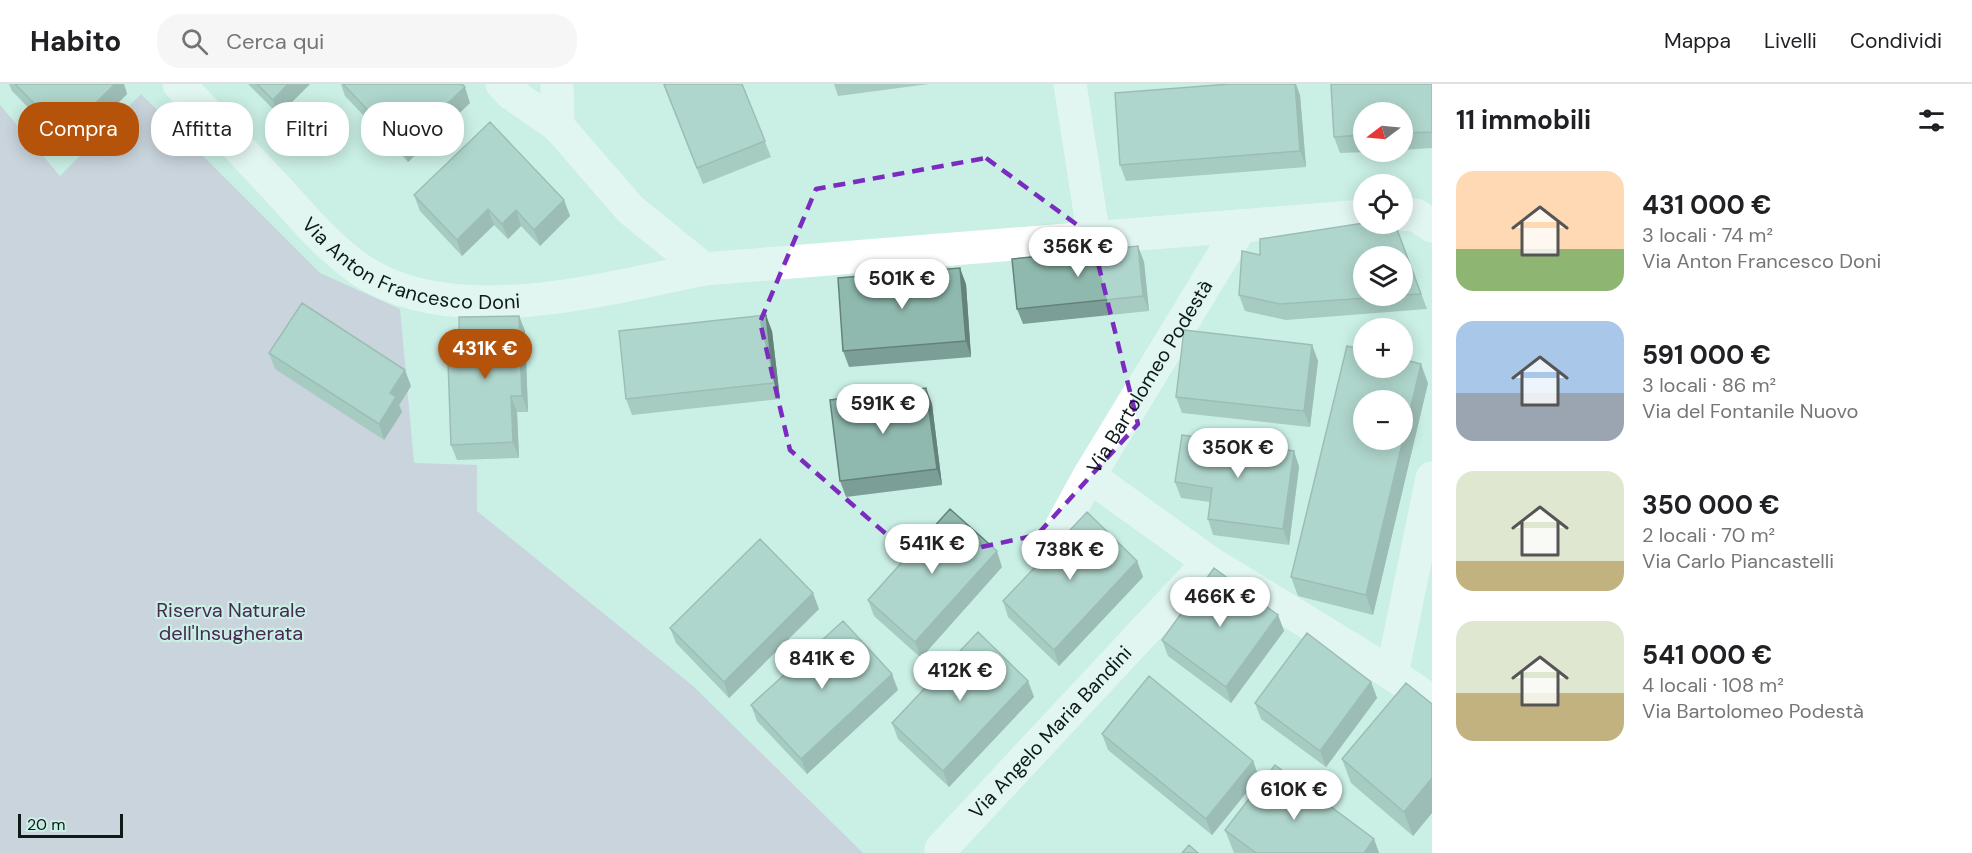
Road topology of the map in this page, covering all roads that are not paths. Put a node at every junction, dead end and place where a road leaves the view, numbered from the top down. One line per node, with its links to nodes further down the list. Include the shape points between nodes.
1 (179, 84): 11 (street, Via Anton Francesco Doni, via 313,228 369,275 395,287 455,300 542,299)
2 (502, 84): 5 (street)
3 (558, 84): 5 (street)
4 (1070, 84): 10 (street)
5 (558, 126): 11 (street, via 631,210)
6 (1413, 215): 9 (street)
7 (1353, 217): 8 (street, Via Anton Francesco Doni)
8 (1241, 226): 10 (street, Via Anton Francesco Doni); 12 (street, Via Bartolomeo Podestà)
9 (1432, 226)
10 (1094, 238): 11 (street, Via Anton Francesco Doni)
11 (704, 269)
12 (1089, 477): 14 (street, Via Bartolomeo Podestà); 15 (street)
13 (1432, 478): 16 (street)
14 (1060, 529)
15 (1209, 562): 16 (street); 18 (street, Via Angelo Maria Bandini)
16 (1392, 674): 17 (street)
17 (1432, 702)
18 (941, 849)

